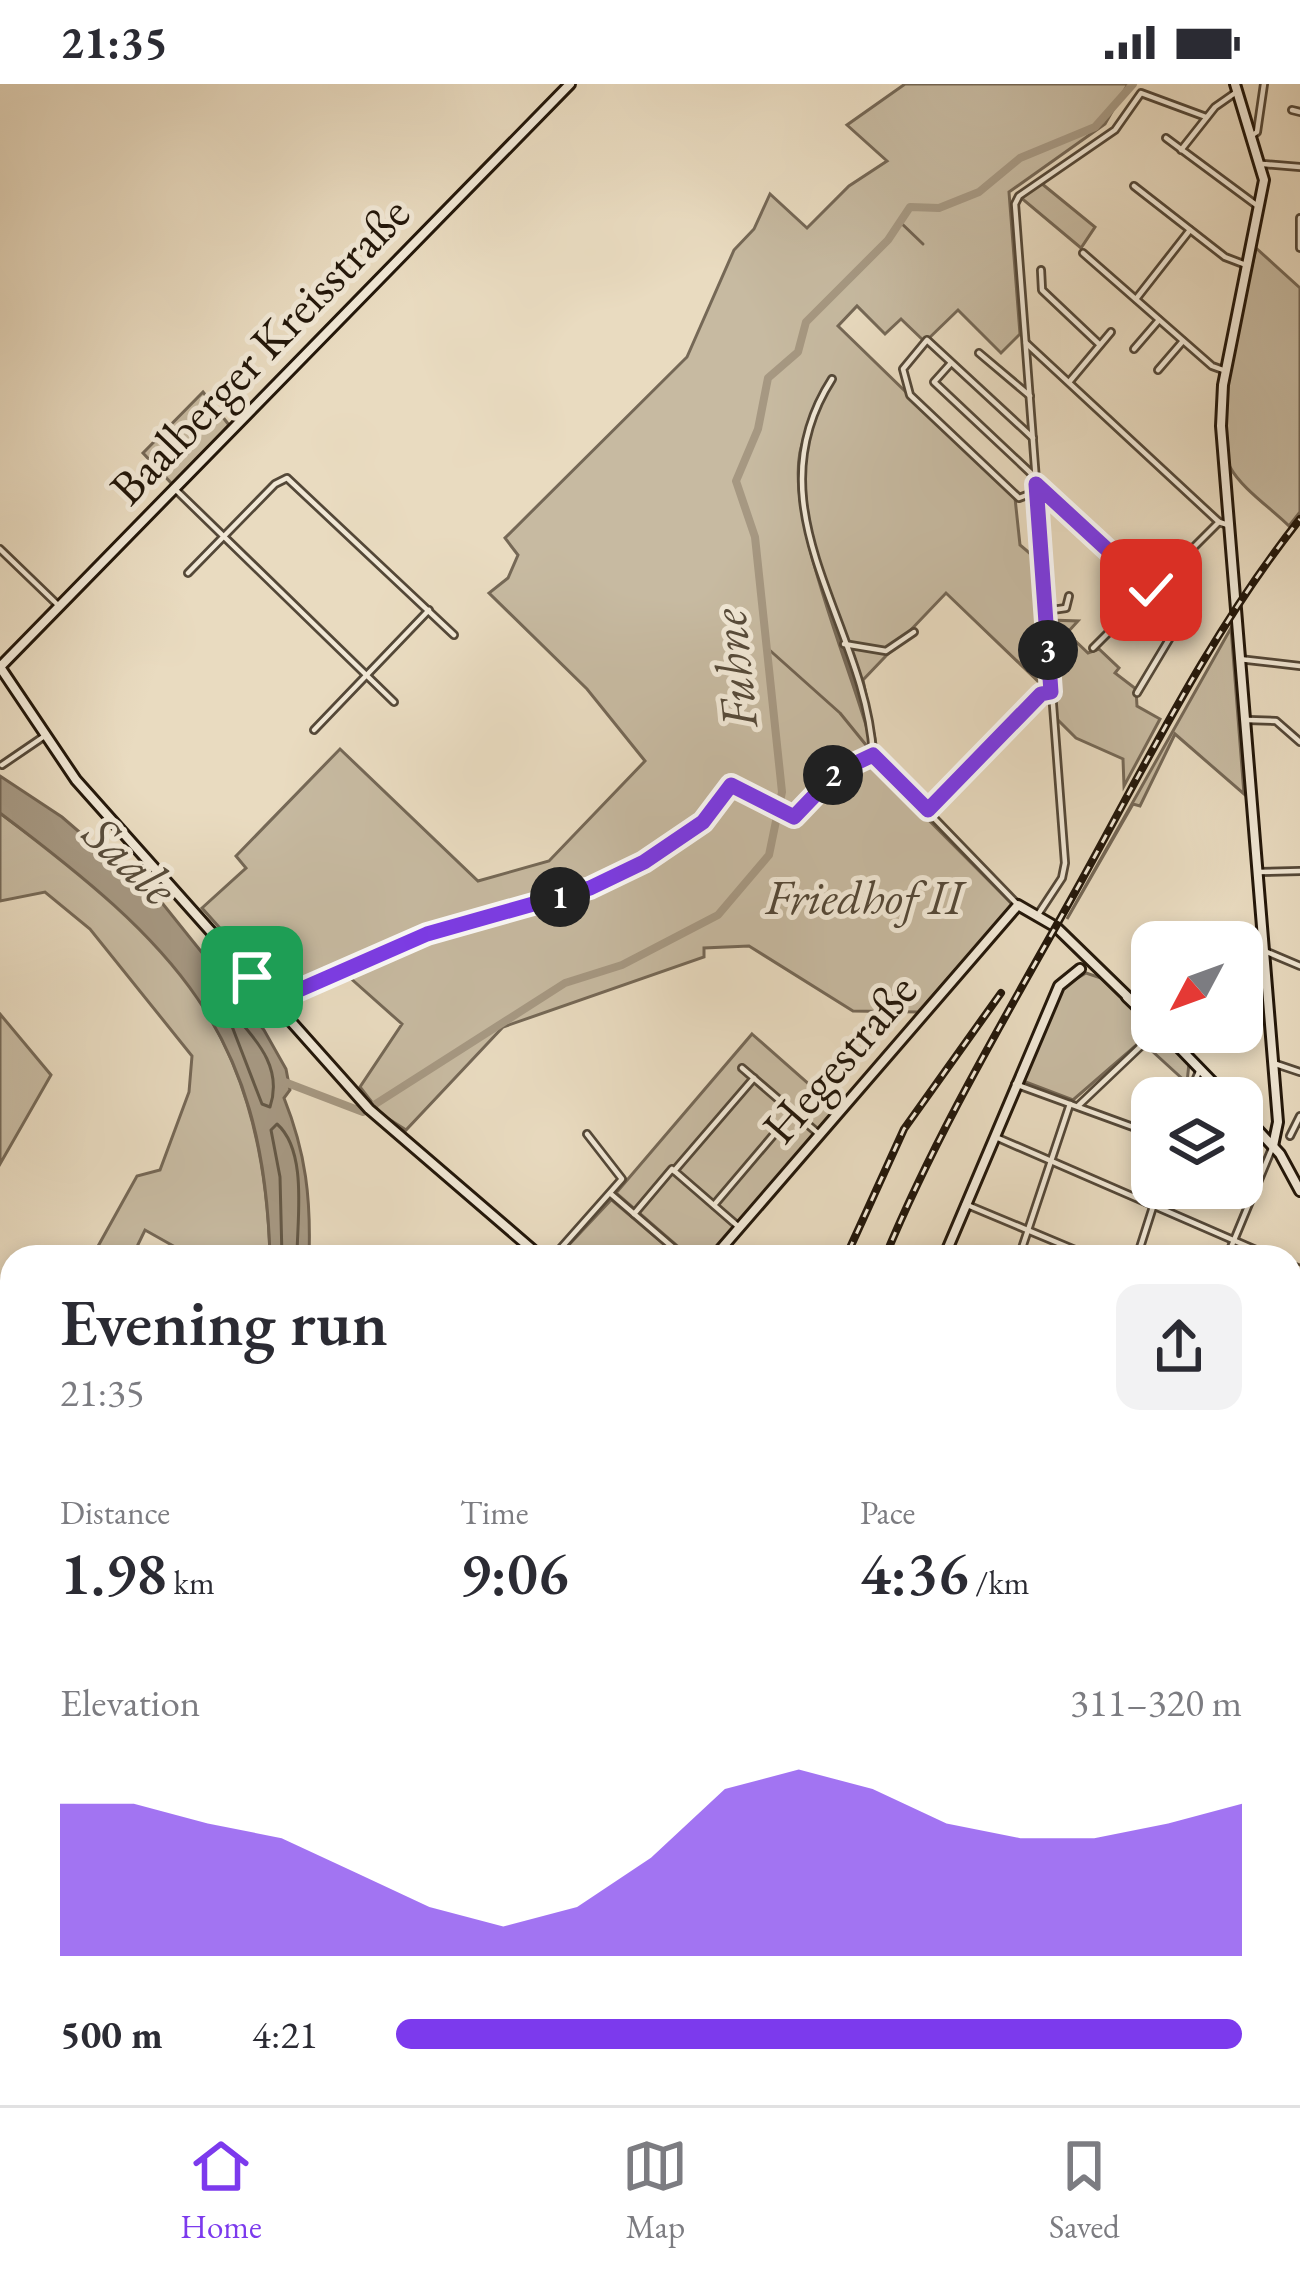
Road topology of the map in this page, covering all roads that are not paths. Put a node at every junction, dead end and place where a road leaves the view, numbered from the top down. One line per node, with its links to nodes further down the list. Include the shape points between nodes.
1 (570, 84): 34 (main road, Baalberger Kreisstraße)
2 (1264, 84): 5 (street)
3 (1235, 89): 4 (street); 5 (main road)
4 (1205, 117): 7 (street); 22 (street, via 1141,93 1115,130 1016,200)
5 (1251, 136): 8 (main road)
6 (1166, 138): 7 (street)
7 (1181, 150): 11 (street)
8 (1263, 164): 9 (street); 11 (main road)
9 (1300, 167)
10 (1133, 186): 13 (street)
11 (1259, 207): 16 (main road)
12 (1300, 218): 14 (street)
13 (1190, 230): 16 (street); 18 (street)
14 (1300, 248)
15 (1083, 253): 18 (street)
16 (1248, 265): 28 (main road)
17 (1040, 270): 23 (street, via 1042,290)
18 (1136, 299): 19 (street)
19 (1159, 320): 21 (street); 24 (street)
20 (1111, 332): 23 (street)
21 (1183, 341): 27 (street); 28 (street)
22 (1026, 343): 30 (street); 31 (street)
23 (1100, 344): 30 (street)
24 (1133, 349)
25 (979, 353): 31 (street)
26 (951, 363): 32 (street); 33 (street, via 934,382); 33 (street, via 927,340 903,368 910,395 1018,498)
27 (1157, 370)
28 (1226, 371): 35 (main road)
29 (832, 379): 47 (street, via 805,432 800,481)
30 (1070, 381): 35 (street)
31 (1030, 396): 32 (street)
32 (1033, 438): 33 (street)
33 (1036, 484): 40 (street); 44 (street)
34 (175, 490): 36 (street); 42 (main road, Baalberger Kreisstraße)
35 (1223, 523): 38 (street); 49 (main road)
36 (224, 536): 39 (street); 43 (street, via 275,484 294,480); 52 (street)
37 (0, 549): 42 (street)
38 (1175, 567): 40 (street); 54 (street, via 1189,584 1190,602)
39 (188, 573)
40 (1151, 590): 48 (street)
41 (1069, 596): 44 (street, via 1066,608)
42 (59, 606): 51 (main road, Baalberger Kreisstraße)
43 (428, 610): 46 (street); 52 (street)
44 (1046, 611): 53 (street)
45 (914, 632): 47 (street, via 886,651)
46 (454, 635)
47 (844, 644): 60 (street)
48 (1093, 648)
49 (1239, 659): 50 (street); 56 (main road)
50 (1300, 666)
51 (0, 668): 58 (main road)
52 (367, 675): 55 (street); 57 (street)
53 (1051, 692): 62 (street); 66 (street, via 1065,863)
54 (1137, 693)
55 (394, 702)
56 (1244, 721): 59 (street, via 1276,722); 64 (main road)
57 (314, 730)
58 (46, 734): 61 (street); 72 (main road, via 76,780)
59 (1300, 742)
60 (873, 755): 62 (street); 72 (street, via 837,772 794,817 731,785 703,822 590,888 427,934)
61 (2, 765)
62 (928, 810): 65 (street)
63 (1300, 871): 64 (street)
64 (1257, 872): 68 (main road)
65 (1018, 905): 66 (main road); 89 (main road, Hegestraße)
66 (1039, 913): 67 (main road)
67 (1072, 942): 70 (main road); 71 (main road)
68 (1264, 947): 69 (street); 76 (main road)
69 (1300, 965)
70 (1080, 969): 71 (main road, via 1102,973); 83 (main road, via 1060,984)
71 (1128, 998): 73 (main road)
72 (274, 1001): 111 (main road, via 375,1115)
73 (1131, 1001)
74 (1133, 1053): 84 (street)
75 (1188, 1053): 78 (main road)
76 (1273, 1063): 79 (street); 93 (main road)
77 (742, 1068): 82 (street)
78 (1200, 1069): 80 (street); 81 (main road)
79 (1300, 1072)
80 (1196, 1077)
81 (1208, 1077)
82 (754, 1078): 85 (street); 97 (street)
83 (1016, 1084): 84 (street); 90 (main road)
84 (1074, 1105): 87 (street); 94 (street)
85 (794, 1112): 89 (street); 103 (street)
86 (1300, 1116): 92 (street)
87 (1131, 1126)
88 (587, 1134): 100 (street, via 622,1176)
89 (820, 1135): 108 (main road, Hegestraße)
90 (992, 1135): 94 (street); 102 (main road)
91 (1263, 1135): 93 (main road)
92 (1290, 1136)
93 (1273, 1146): 95 (main road); 96 (street)
94 (1051, 1160): 101 (street); 109 (street)
95 (1286, 1163): 98 (street); 99 (main road)
96 (1263, 1169)
97 (674, 1171): 103 (street); 107 (street)
98 (1263, 1171)
99 (1300, 1191)
100 (609, 1193): 107 (street); 112 (street)
101 (1131, 1194)
102 (965, 1204): 109 (street); 115 (main road)
103 (714, 1205): 108 (street)
104 (1152, 1209): 118 (street)
105 (1165, 1209): 110 (street)
106 (1247, 1209): 110 (street)
107 (634, 1214): 113 (street)
108 (740, 1228): 114 (main road, Hegestraße)
109 (1028, 1231): 116 (street); 117 (street)
110 (1234, 1240): 119 (street); 120 (street)
111 (527, 1245)
112 (564, 1245)
113 (670, 1245)
114 (725, 1245)
115 (949, 1245)
116 (1023, 1245)
117 (1062, 1245)
118 (1141, 1245)
119 (1232, 1245)
120 (1245, 1245)

